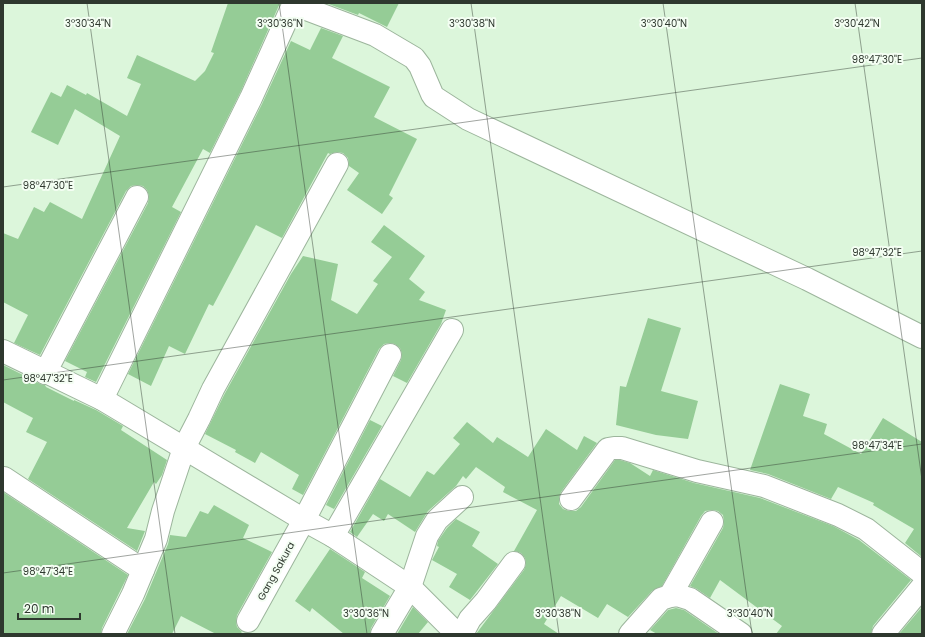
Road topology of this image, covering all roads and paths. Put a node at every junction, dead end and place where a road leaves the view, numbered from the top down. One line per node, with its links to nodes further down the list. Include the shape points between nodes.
1 (293, 3): 5 (street, via 375,35 414,58 434,97 468,119 807,279); 9 (street, via 251,98)
2 (337, 164): 10 (street, via 213,389)
3 (137, 197): 8 (street)
4 (452, 330): 16 (street)
5 (922, 337)
6 (3, 351): 8 (street)
7 (390, 355): 14 (street, Gang Sakura)
8 (45, 372): 9 (street)
9 (102, 399): 10 (street)
10 (184, 448): 14 (street); 18 (street, via 156,539)
11 (4, 478): 18 (street)
12 (462, 497): 21 (street, via 437,520 427,536)
13 (571, 499): 19 (street, via 608,449 622,448 697,471 764,486 838,515 866,529)
14 (304, 520): 16 (street); 23 (street, Gang Sakura)
15 (712, 522): 22 (street)
16 (333, 536): 21 (street)
17 (514, 563): 27 (street, via 470,619)
18 (143, 570): 24 (street)
19 (922, 573)
20 (922, 587): 30 (street)
21 (410, 588): 25 (street); 26 (street)
22 (670, 596): 28 (street, via 660,599); 29 (street, via 677,595 690,599)
23 (248, 621)
24 (113, 634)
25 (382, 634)
26 (458, 634)
27 (462, 634)
28 (630, 634)
29 (741, 634)
30 (884, 634)

